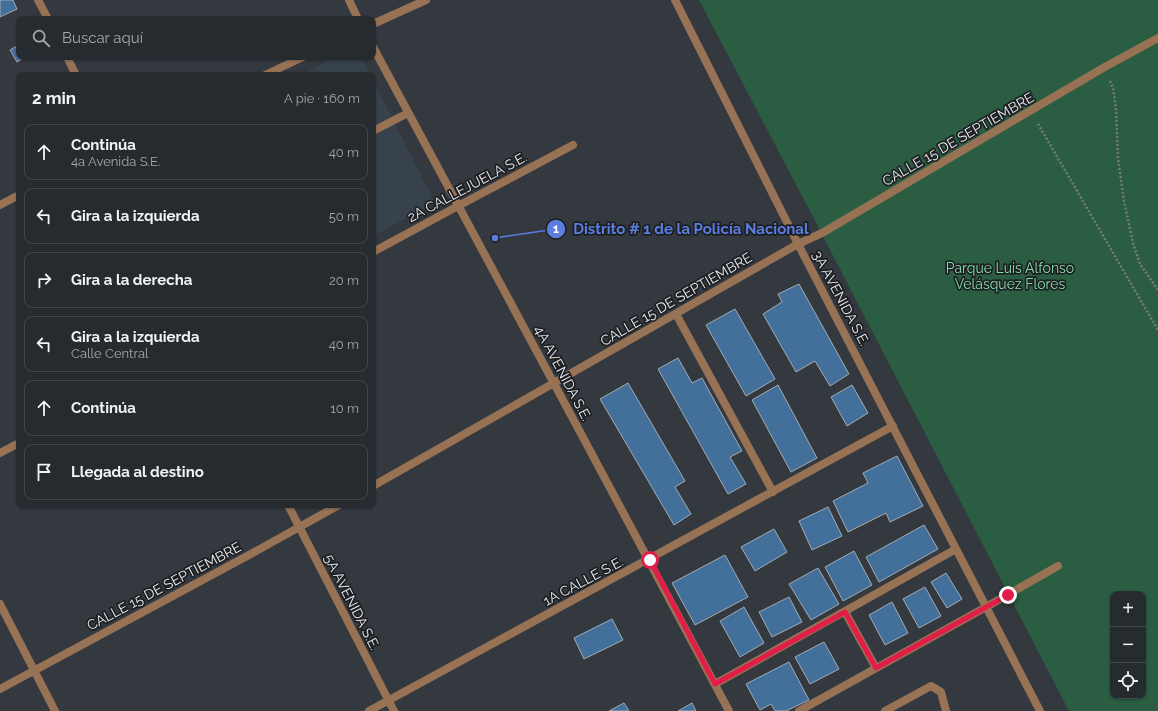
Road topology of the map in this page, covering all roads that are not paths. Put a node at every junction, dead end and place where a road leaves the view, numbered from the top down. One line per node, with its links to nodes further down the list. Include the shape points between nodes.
1 (38, 0): 5 (street)
2 (349, 0): 6 (street)
3 (426, 0): 7 (street)
4 (674, 0): 20 (street, 3A AVENIDA S.E.)
5 (46, 16)
6 (357, 16)
7 (376, 23)
8 (1158, 38): 20 (street, CALLE 15 DE SEPTIEMBRE, via 822,233)
9 (376, 53): 14 (street, 4A AVENIDA S.E.)
10 (68, 60): 12 (street)
11 (297, 60): 13 (street)
12 (74, 72)
13 (271, 72)
14 (408, 113): 15 (street); 19 (street, 4A AVENIDA S.E.)
15 (376, 130)
16 (573, 144): 19 (street, 2A CALLEJUELA S.E.)
17 (16, 197): 18 (street)
18 (0, 205)
19 (458, 206): 21 (street, 2A CALLEJUELA S.E.); 23 (street, 4A AVENIDA S.E.)
20 (798, 244): 22 (street, CALLE 15 DE SEPTIEMBRE); 24 (street, 3A AVENIDA S.E.)
21 (376, 250)
22 (676, 314): 23 (street, CALLE 15 DE SEPTIEMBRE); 28 (street)
23 (554, 383): 27 (street, CALLE 15 DE SEPTIEMBRE); 33 (street, 4A AVENIDA S.E.)
24 (893, 426): 28 (street, 1A CALLE S.E.); 32 (street, 3A AVENIDA S.E.)
25 (16, 445): 26 (street)
26 (0, 453)
27 (376, 484)
28 (773, 492): 33 (street, 1A CALLE S.E.)
29 (290, 508): 31 (street, 5A AVENIDA S.E.)
30 (334, 508): 31 (street, CALLE 15 DE SEPTIEMBRE)
31 (300, 528): 39 (street, CALLE 15 DE SEPTIEMBRE); 42 (street, 5A AVENIDA S.E.)
32 (956, 549): 36 (street, 3A AVENIDA S.E.); 37 (street)
33 (650, 560): 40 (street, 4A AVENIDA S.E.); 42 (street, 1A CALLE S.E.)
34 (1058, 566): 36 (street)
35 (0, 604): 39 (street)
36 (986, 607): 38 (street); 50 (street, 3A AVENIDA S.E.)
37 (845, 612): 38 (street); 40 (street)
38 (876, 668): 47 (street)
39 (34, 670): 41 (street, CALLE 15 DE SEPTIEMBRE); 43 (street)
40 (715, 684): 46 (street, 4A AVENIDA S.E.)
41 (0, 689)
42 (388, 700): 44 (street, 1A CALLE S.E.); 45 (street, 5A AVENIDA S.E.)
43 (55, 711)
44 (369, 711)
45 (394, 711)
46 (729, 711)
47 (799, 711)
48 (885, 711): 49 (street, via 931,686 941,692)
49 (946, 711)
50 (1040, 711)

